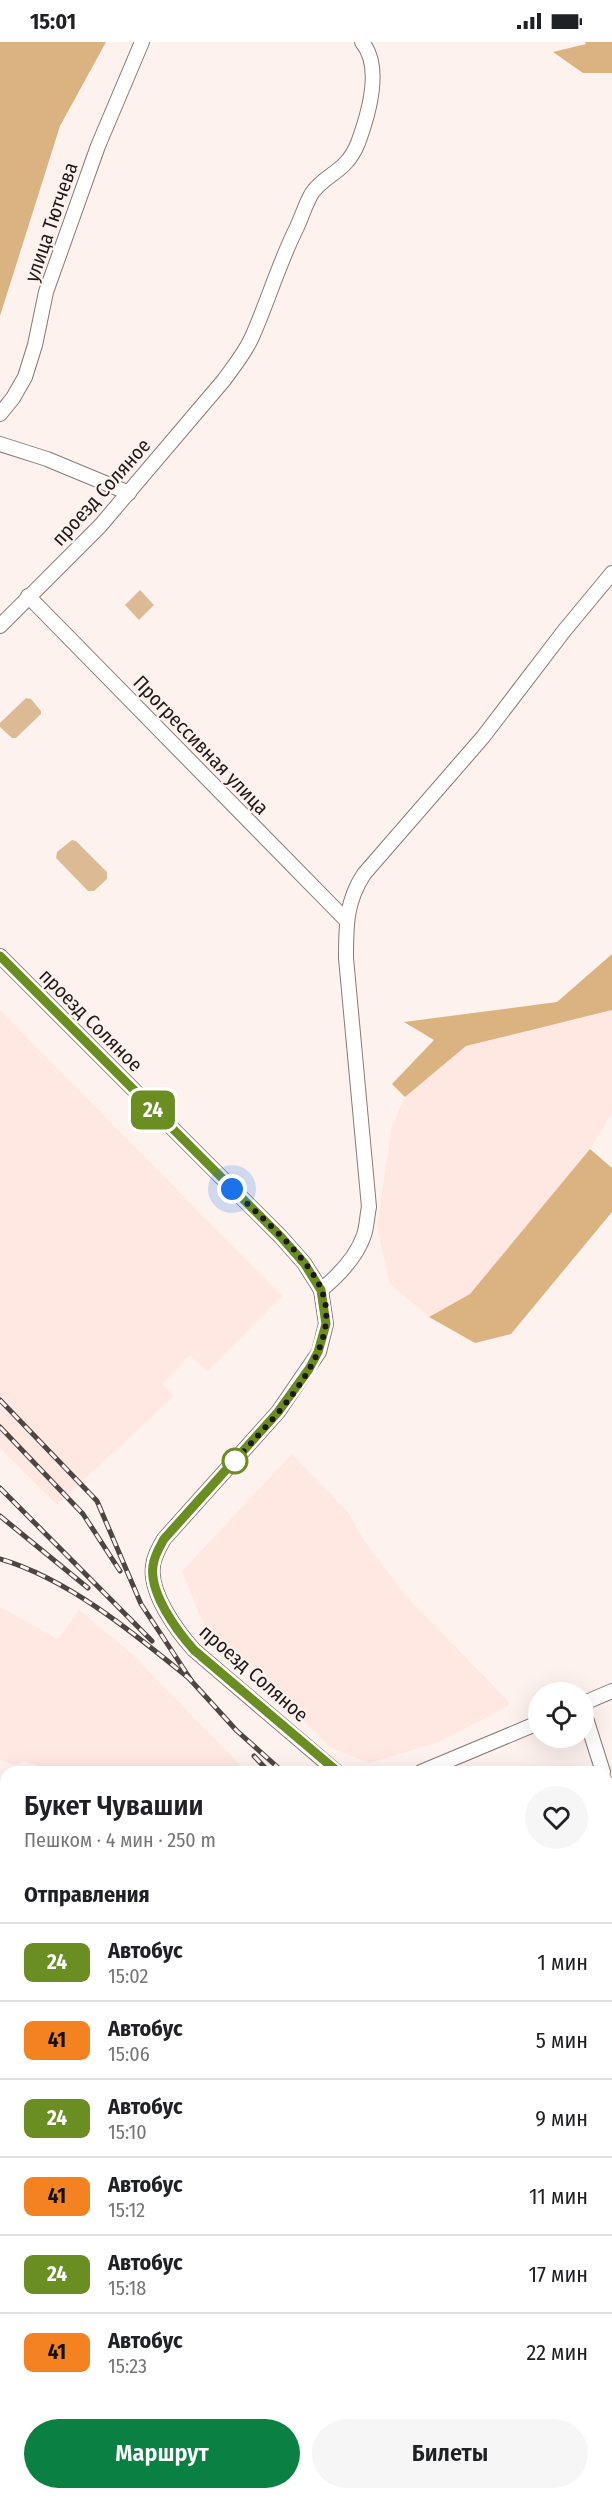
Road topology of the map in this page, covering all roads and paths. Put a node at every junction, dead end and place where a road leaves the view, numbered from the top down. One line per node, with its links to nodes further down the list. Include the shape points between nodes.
1 (142, 42): 3 (street, улица Тютчева, via 98,146 46,292 25,377)
2 (365, 45): 5 (street, проезд Соляное, via 374,78 357,146 339,171 312,194 252,337 224,380)
3 (0, 414)
4 (0, 444): 5 (street)
5 (129, 493): 7 (street, проезд Соляное)
6 (612, 573): 9 (street, via 483,737 364,873 352,894)
7 (28, 596): 8 (street, проезд Соляное); 9 (street, Прогрессивная улица)
8 (0, 626)
9 (346, 920): 11 (street, via 346,958 369,1207 358,1247 338,1276)
10 (0, 956): 11 (street, проезд Соляное, via 281,1237)
11 (321, 1290): 17 (street, проезд Соляное, via 326,1324 309,1369 271,1420 164,1539 155,1556 153,1579 177,1631 194,1650)
12 (612, 1691): 13 (street)
13 (594, 1699)
14 (528, 1727): 18 (street)
15 (594, 1736): 16 (street)
16 (605, 1763)
17 (331, 1766)
18 (435, 1766)

